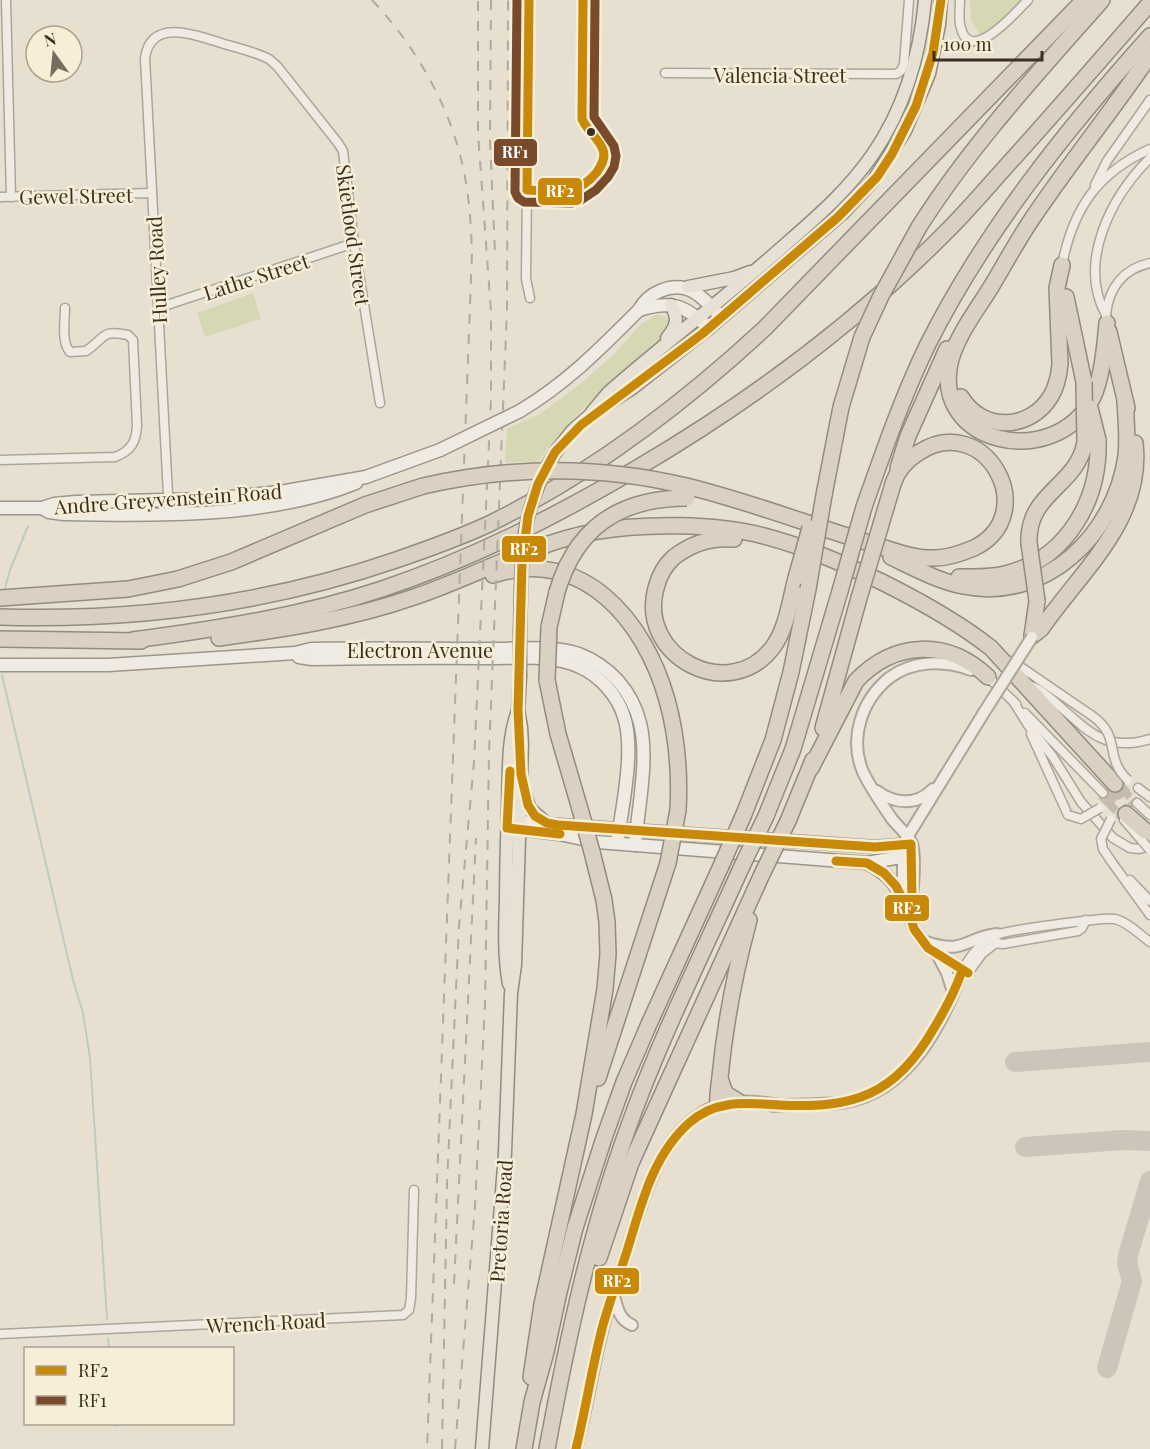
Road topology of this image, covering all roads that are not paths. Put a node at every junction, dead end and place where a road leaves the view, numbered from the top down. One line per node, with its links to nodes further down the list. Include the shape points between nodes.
1 (6, 0): 20 (street)
2 (529, 0): 28 (street, via 526,279)
3 (909, 0): 14 (street, Valencia Street, via 904,64 896,74)
4 (925, 0): 26 (main road, Pretoria Road, via 911,75 898,109 874,152 853,182)
5 (942, 0): 34 (main road, Pretoria Road, via 929,74 905,131 884,165 844,212)
6 (960, 0): 7 (street, via 961,31 970,40 980,41)
7 (1028, 0)
8 (1084, 0): 57 (highway, via 765,328 663,416 556,488 459,537 361,572 302,588 147,614 79,618)
9 (1102, 0): 47 (highway, bridge, via 986,134 919,227 862,337)
10 (1150, 3): 60 (highway, via 951,228 911,266 813,350 687,439 559,514 426,573 332,604 270,619)
11 (162, 34): 18 (street, Hulley Road, via 149,45 145,58); 23 (street, Skietlood Street, via 192,33 263,56 276,64 344,151)
12 (1150, 36): 112 (highway, bridge, via 1042,168 982,251 927,347 864,507 793,749 662,1040 628,1128)
13 (1150, 55): 22 (highway)
14 (665, 73)
15 (1150, 100): 19 (street, via 1107,161)
16 (1150, 149): 19 (street, via 1119,167)
17 (1150, 159): 36 (street, via 1116,203 1099,241 1095,281)
18 (151, 193): 20 (street, Gewel Street); 31 (street, Hulley Road)
19 (1090, 193): 25 (street, via 1067,240)
20 (11, 196): 21 (street, Gewel Street)
21 (0, 197)
22 (1029, 224): 32 (highway); 45 (highway, via 1008,248 955,335 916,417)
23 (354, 243): 31 (street, Lathe Street); 40 (street, Skietlood Street)
24 (1150, 263): 36 (street, via 1122,276 1112,291)
25 (1062, 265): 32 (highway, via 1057,288 1059,376 1047,402 1020,421 995,423 983,419 968,407 958,391 956,364); 42 (highway, bridge)
26 (758, 269): 27 (main road); 34 (main road, Pretoria Road)
27 (687, 287): 33 (main road, Andre Greyvenstein Road, via 670,287 656,293); 34 (main road, via 699,293)
28 (530, 298)
29 (671, 305): 33 (main road); 35 (main road); 38 (main road, via 676,326)
30 (65, 308): 43 (street, via 65,342 70,352 86,351 98,338 110,333 128,335 133,340 135,439 126,452 115,457)
31 (158, 308): 48 (street, Hulley Road)
32 (978, 309): 36 (highway, via 953,353 950,387 955,405 967,422 986,435 1009,441 1046,437 1070,425 1083,412 1098,385)
33 (639, 310): 44 (main road, Andre Greyvenstein Road, bridge, via 573,375 543,397 440,450)
34 (717, 312): 35 (main road, Pretoria Road); 37 (main road, Pretoria Road)
35 (699, 318): 37 (main road); 38 (main road, Pretoria Road)
36 (1106, 319): 39 (highway)
37 (709, 328): 41 (main road, Pretoria Road, via 639,383)
38 (651, 357): 41 (main road, Pretoria Road, via 599,402)
39 (1125, 401): 54 (highway, via 1126,455 1118,490 1090,539 1064,564 1040,578 1019,584 980,588 950,583); 58 (highway, via 1135,447 1128,500 1105,547)
40 (380, 403)
41 (590, 415): 67 (main road, Pretoria Road, bridge, via 556,451 528,514 522,550)
42 (1091, 441): 54 (highway, via 1096,474 1090,495 1077,523 1046,555 1016,571 988,577 958,577); 58 (highway, bridge, via 1074,468 1034,512 1030,524 1037,602)
43 (0, 460)
44 (366, 477): 48 (main road, Andre Greyvenstein Road, via 252,495); 51 (main road, Andre Greyvenstein Road, via 340,489 266,506)
45 (894, 481): 52 (highway, via 905,464 925,448 951,442 975,449 991,460 1003,485 1005,499 999,522 987,539 976,546 933,559); 70 (highway, bridge)
46 (687, 492): 52 (highway, via 718,494); 55 (highway, bridge, via 618,473 543,470 477,475 423,486 365,505 186,577 128,589); 109 (highway, bridge, via 631,505 590,532 567,563 549,627 547,680 604,900 608,954)
47 (823, 492): 53 (highway, bridge, via 778,638 765,656 749,666 718,673 701,669 675,654 660,633 654,614 654,596 669,562 687,548 708,540); 116 (highway, bridge, via 808,589 773,740 603,1138 575,1228)
48 (169, 500): 50 (main road, Andre Greyvenstein Road, via 60,503); 51 (street, Hulley Road)
49 (0, 508): 50 (main road, Andre Greyvenstein Road)
50 (42, 508): 51 (main road, Andre Greyvenstein Road, via 55,513)
51 (169, 514)
52 (835, 533): 54 (highway)
53 (782, 541): 56 (highway, via 746,532 699,528 638,527 592,532 545,545); 61 (highway, via 834,559 898,590 944,615)
54 (909, 565)
55 (0, 598)
56 (374, 610): 60 (highway, via 206,640); 109 (highway, bridge, via 515,569 550,569 587,583 606,597 624,616 658,674 674,729 678,810 668,863)
57 (0, 616)
58 (1032, 637): 72 (street, bridge)
59 (0, 639): 60 (highway)
60 (133, 640)
61 (991, 648): 65 (highway); 76 (street, bridge, via 1104,725 1112,740 1117,768)
62 (295, 653): 63 (main road, Electron Avenue, via 108,664); 75 (main road, Electron Avenue, via 311,649 447,648 555,650 580,655 616,678 637,713 643,748); 77 (main road, Electron Avenue, via 312,659 548,659 582,668 610,690 624,716 629,750)
63 (0, 665)
64 (988, 677): 66 (street); 70 (highway, via 964,658 933,649 908,651 880,662 856,681); 73 (street, via 956,665 924,664 895,674 878,688 861,715 857,740 859,760)
65 (1025, 685): 69 (street, via 1035,687 1100,738 1123,744); 74 (highway)
66 (1013, 701): 68 (street); 74 (street, via 1090,782)
67 (518, 710): 71 (main road, Pretoria Road); 81 (main road, Pretoria Road, via 511,744)
68 (1028, 725): 88 (street, via 1081,802 1113,838 1130,848); 91 (street, bridge, via 1068,815 1081,819 1100,808 1111,819 1101,839)
69 (1150, 739)
70 (811, 768): 93 (highway, bridge)
71 (521, 779): 80 (main road, via 530,809); 81 (main road, Pretoria Road)
72 (941, 781): 73 (street, via 925,796 910,801 887,798); 90 (street)
73 (872, 787): 90 (street)
74 (1107, 791)
75 (640, 796): 85 (main road, Electron Avenue); 86 (main road, via 647,820)
76 (1150, 797)
77 (622, 807): 82 (main road, via 613,820); 84 (main road, Electron Avenue)
78 (1130, 810): 79 (street); 83 (highway); 88 (highway)
79 (1150, 815)
80 (546, 823): 81 (main road); 82 (main road)
81 (513, 825): 87 (main road); 117 (main road, Pretoria Road, via 505,928 511,993 505,1153)
82 (595, 826): 84 (main road)
83 (1150, 826)
84 (619, 828): 85 (main road); 87 (main road, Electron Avenue)
85 (636, 830): 86 (main road); 89 (main road, Electron Avenue)
86 (662, 832): 90 (main road)
87 (617, 843): 89 (main road)
88 (1148, 844)
89 (634, 845): 92 (main road)
90 (907, 847): 92 (main road); 94 (street); 96 (street, via 912,901)
91 (1111, 861): 95 (street); 97 (street)
92 (867, 863): 94 (main road, via 891,879)
93 (760, 878): 105 (highway, via 736,968); 112 (highway, via 631,1163 596,1267)
94 (903, 899): 96 (street)
95 (1150, 901)
96 (909, 912): 100 (street)
97 (1150, 915)
98 (1086, 920): 99 (street, via 1017,929); 99 (street, via 1078,931 1003,944); 101 (street, via 1118,920)
99 (995, 939): 100 (street, via 983,937 958,948); 103 (street)
100 (922, 941): 102 (street)
101 (1150, 942)
102 (937, 956): 103 (street); 104 (street)
103 (963, 974): 104 (street)
104 (953, 992): 108 (street, via 919,1055 889,1085 845,1102)
105 (720, 1078): 106 (highway, via 725,1093); 107 (highway)
106 (739, 1102): 107 (street); 108 (street)
107 (718, 1105): 110 (street, via 689,1122)
108 (779, 1105): 110 (street, via 724,1110)
109 (584, 1114): 116 (highway, via 542,1304 531,1373)
110 (680, 1133): 113 (street, via 652,1178)
111 (414, 1190): 115 (street, Wrench Road, via 411,1298 409,1310 403,1315)
112 (584, 1278): 119 (highway)
113 (613, 1292): 114 (street, via 620,1316); 120 (street)
114 (632, 1325)
115 (0, 1334)
116 (532, 1402): 118 (highway)
117 (482, 1449)
118 (524, 1449)
119 (547, 1449)
120 (576, 1449)

